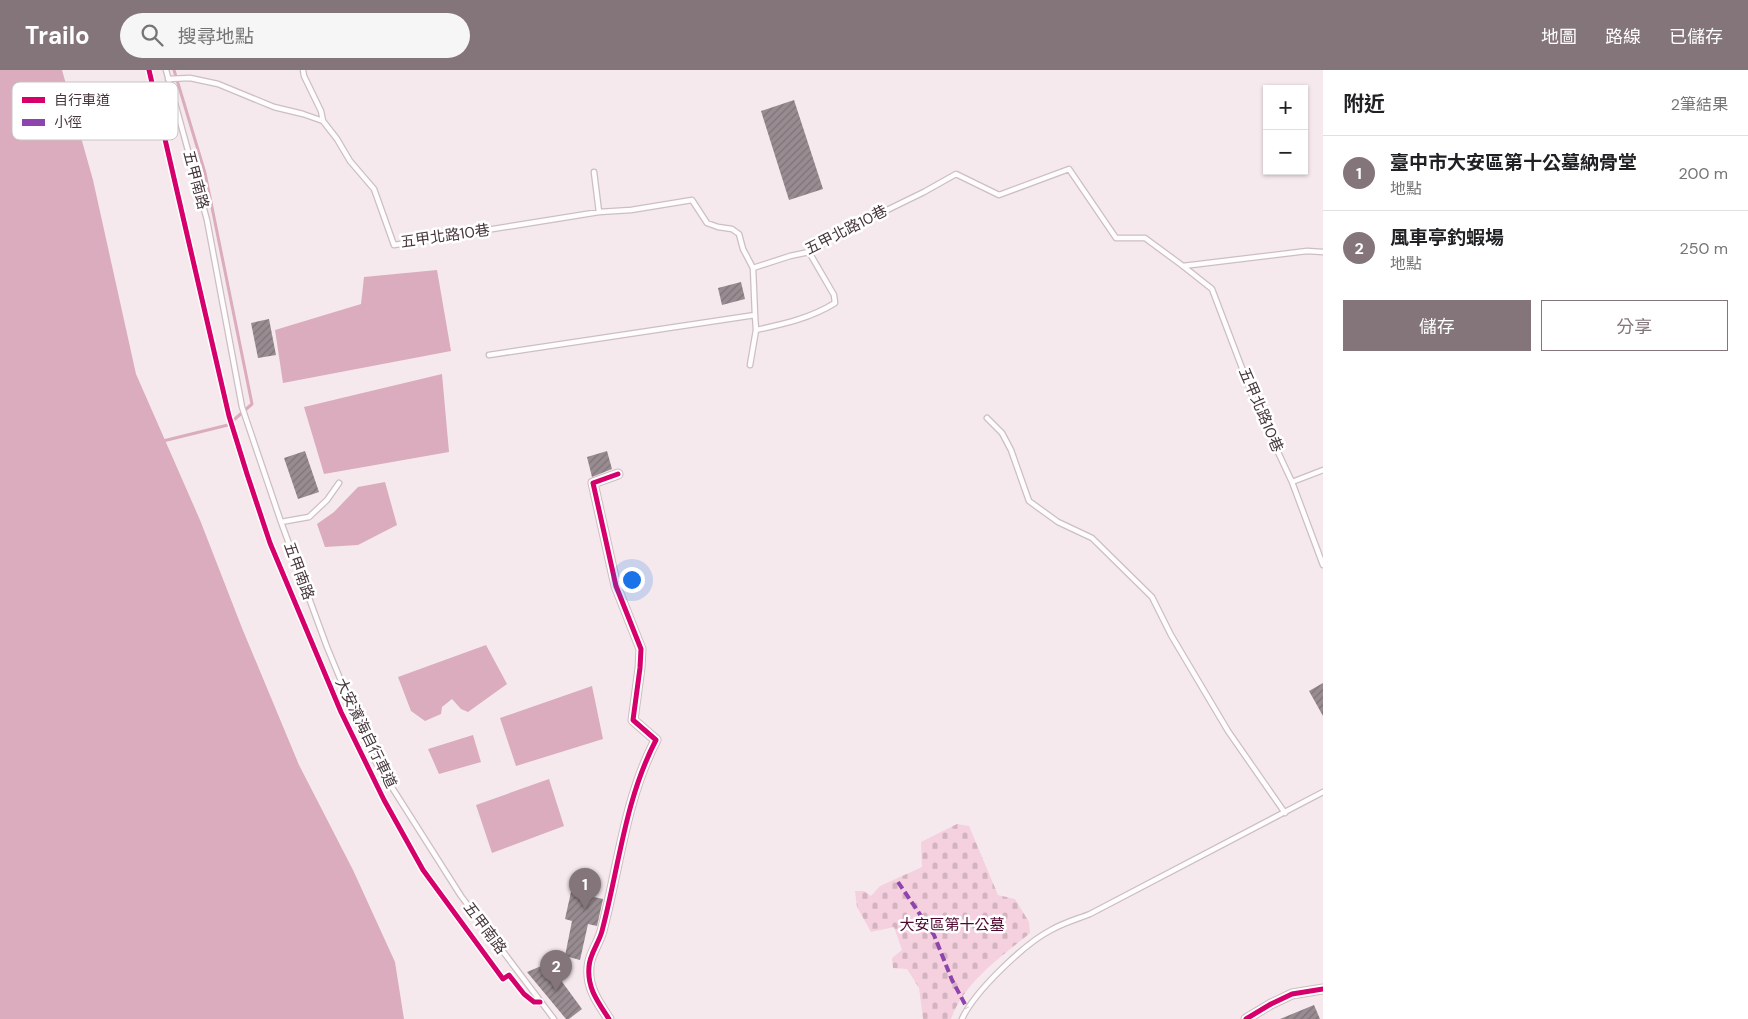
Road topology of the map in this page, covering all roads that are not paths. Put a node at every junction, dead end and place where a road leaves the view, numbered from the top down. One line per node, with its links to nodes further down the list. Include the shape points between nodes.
1 (166, 70): 3 (lane, 五甲南路)
2 (303, 70): 6 (lane, 五甲北路10巷)
3 (168, 79): 4 (lane, 五甲南路); 6 (lane, via 190,78 218,84 274,107)
4 (169, 82)
5 (178, 115): 22 (lane, 五甲南路, via 207,220 242,407)
6 (323, 121): 8 (lane, 五甲北路10巷, via 374,189 394,245)
7 (594, 172): 8 (lane)
8 (600, 212): 12 (lane, 五甲北路10巷, via 692,200 707,222 739,234)
9 (809, 252): 11 (lane, 五甲北路10巷, via 956,174 999,195 1069,169 1116,238 1145,238); 12 (lane, 五甲北路10巷); 14 (lane, via 834,295 835,303 822,311)
10 (1323, 252): 11 (lane, via 1307,251)
11 (1183, 266): 20 (lane, 五甲北路10巷, via 1212,289 1256,405)
12 (753, 268): 13 (lane)
13 (755, 315): 14 (lane); 15 (lane)
14 (756, 330): 16 (lane)
15 (489, 355)
16 (750, 365)
17 (987, 418): 25 (lane, via 1002,433 1012,450 1029,500 1058,522 1092,538 1152,597 1228,731)
18 (1323, 470): 20 (lane)
19 (618, 474): 28 (street, via 593,483 616,586 641,649 633,720 656,740 646,758 626,824 602,933 588,965 591,990)
20 (1292, 482): 23 (lane, 五甲北路10巷)
21 (339, 483): 22 (lane, via 309,517)
22 (281, 522): 27 (lane, 五甲南路, via 372,756 461,896)
23 (1323, 565)
24 (1323, 792): 25 (lane)
25 (1285, 813): 29 (lane, via 1090,914 1051,930 999,971 967,1008)
26 (1323, 988): 30 (street, via 1292,994)
27 (554, 1019)
28 (609, 1019)
29 (962, 1019)
30 (1246, 1019)

